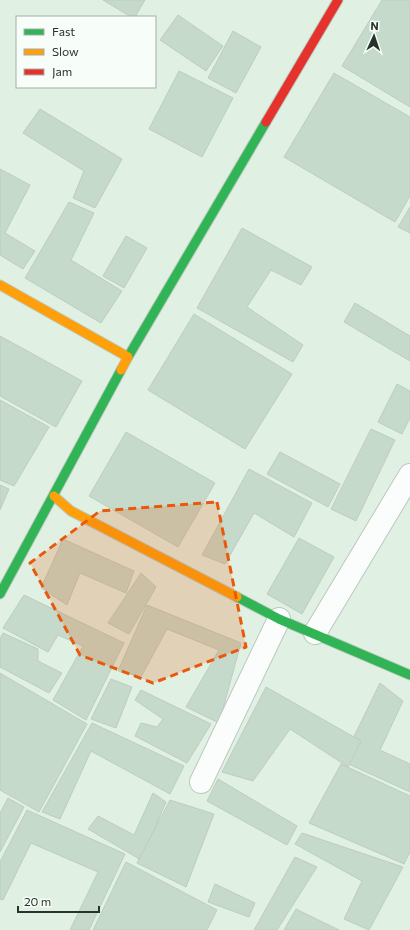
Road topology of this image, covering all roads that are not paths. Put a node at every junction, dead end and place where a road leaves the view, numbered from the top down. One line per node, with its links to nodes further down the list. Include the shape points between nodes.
1 (338, 0): 3 (street)
2 (0, 285): 3 (street)
3 (128, 357): 5 (street)
4 (410, 475): 8 (street)
5 (54, 496): 6 (street); 7 (street, via 71,511)
6 (0, 594)
7 (279, 619): 8 (street); 10 (street)
8 (315, 633): 9 (street)
9 (410, 675)
10 (201, 782)

